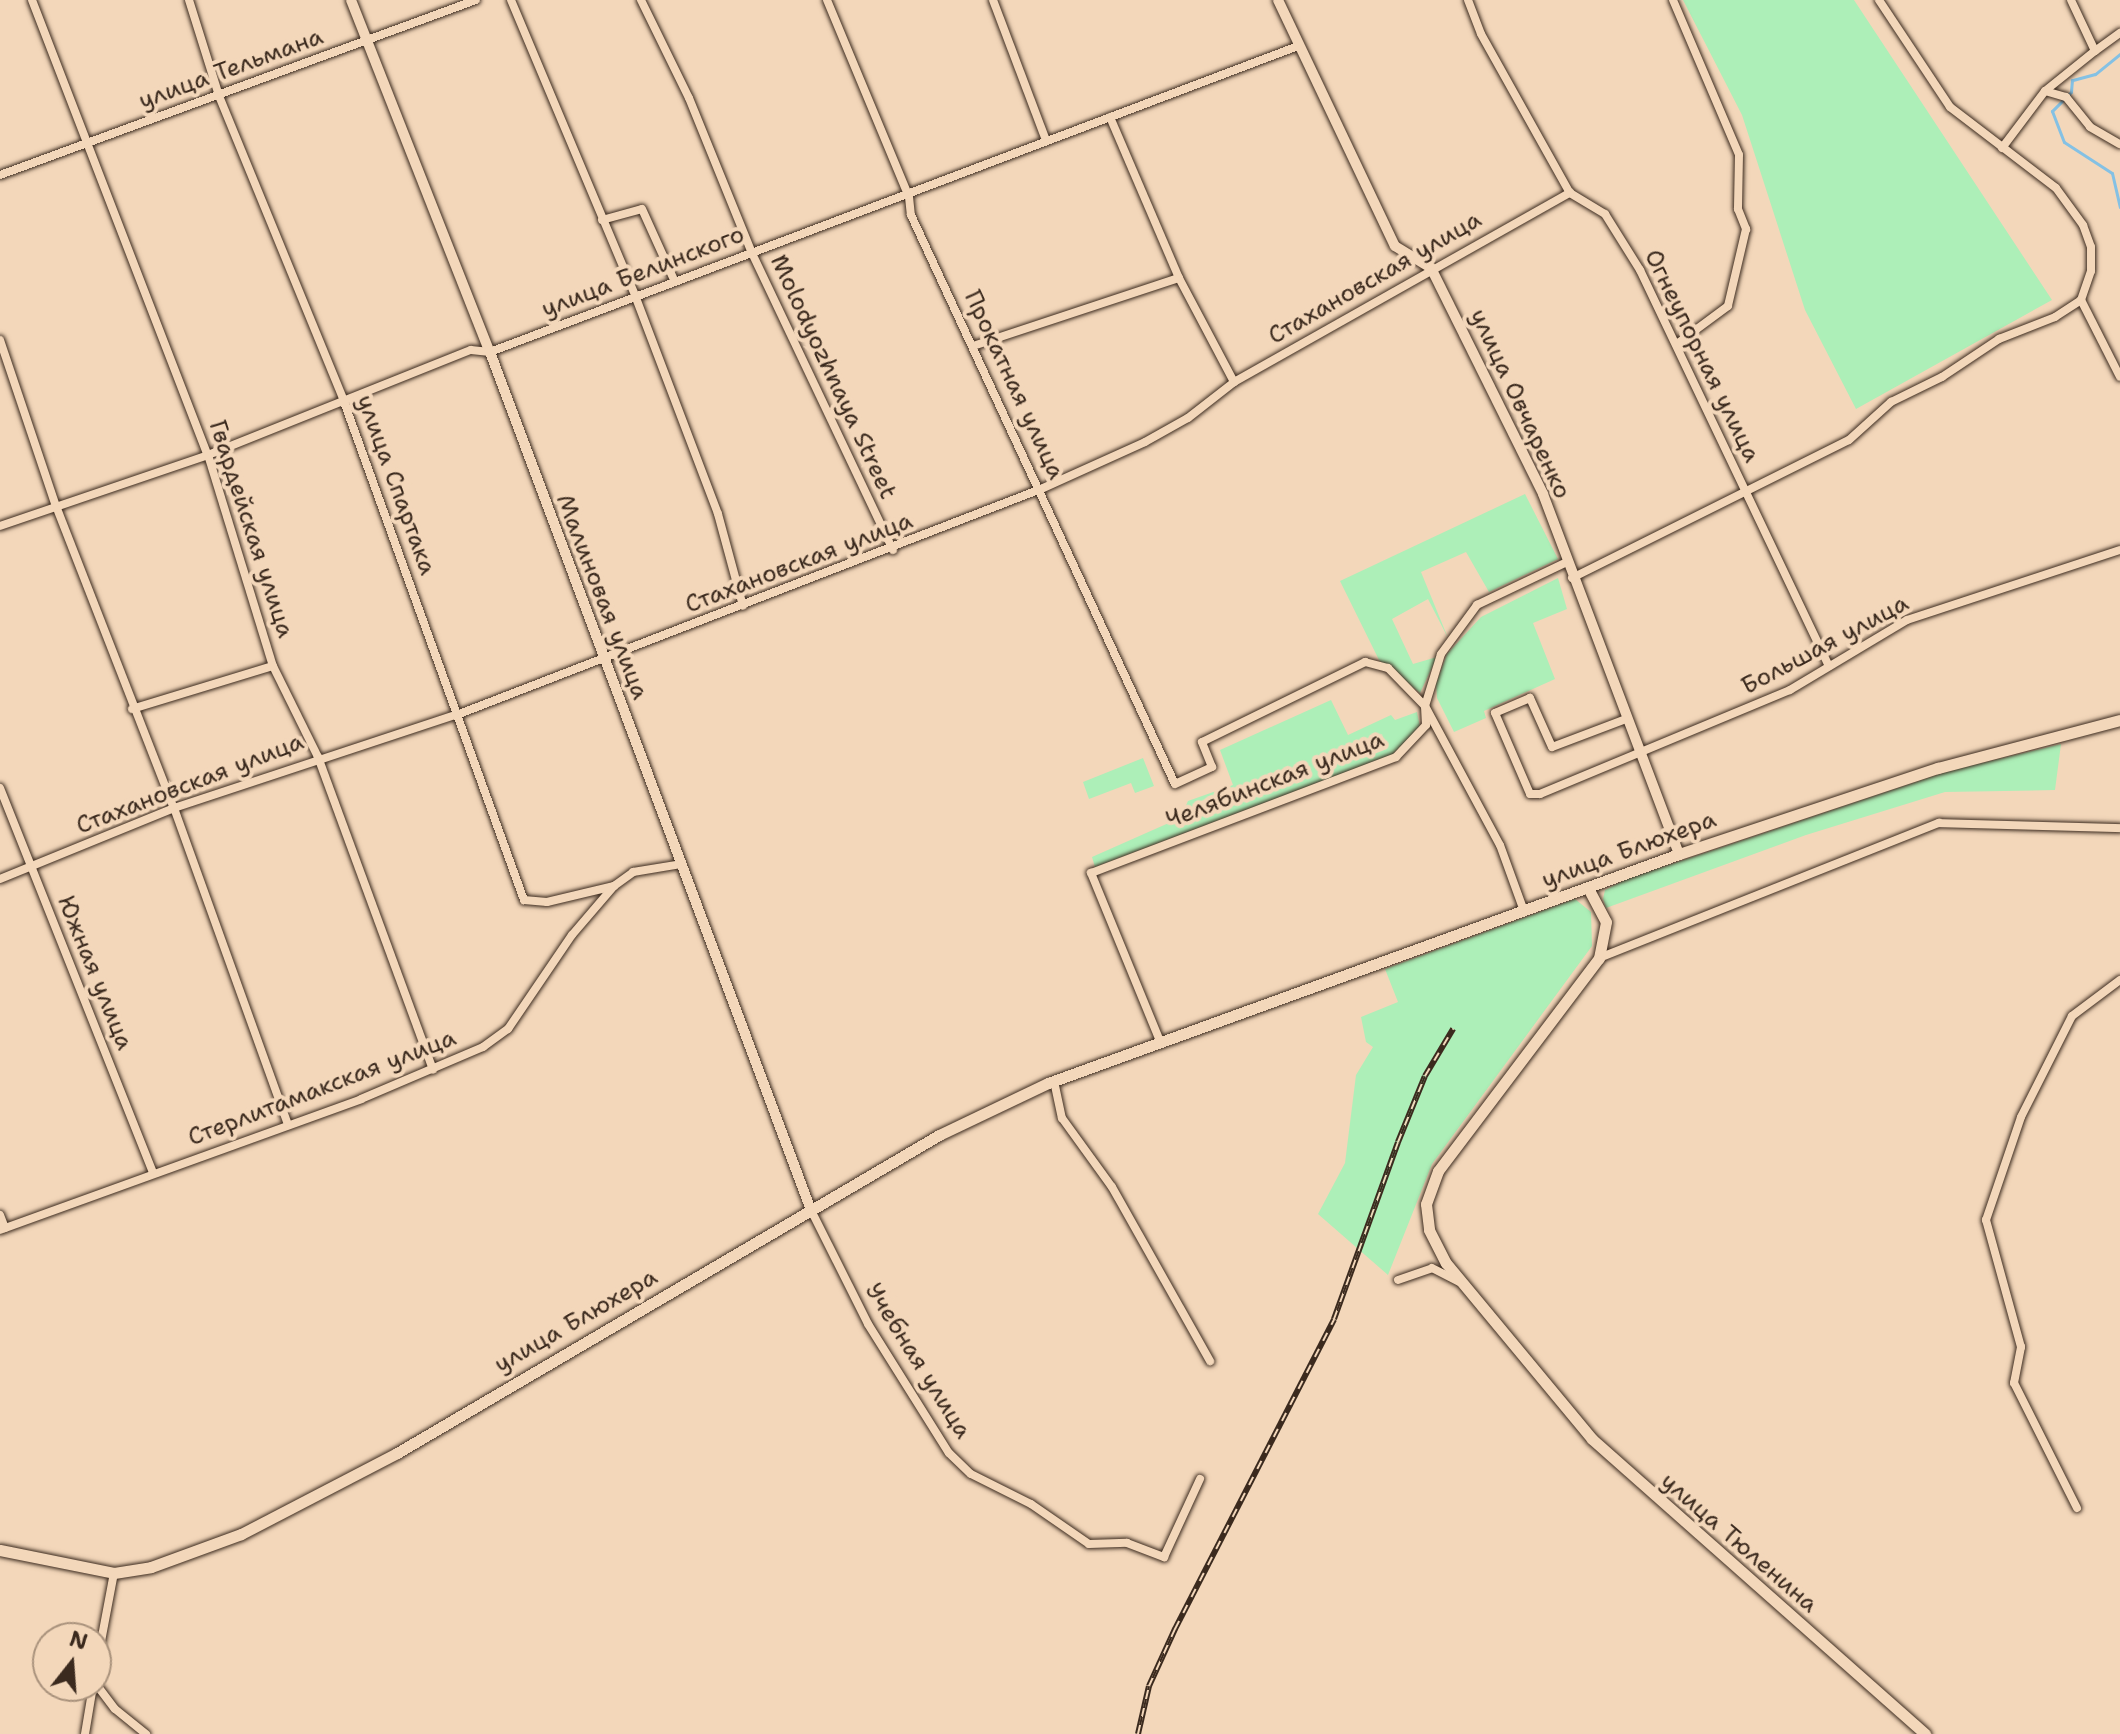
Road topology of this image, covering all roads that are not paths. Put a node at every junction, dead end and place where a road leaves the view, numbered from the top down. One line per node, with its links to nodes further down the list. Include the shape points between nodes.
1 (32, 0): 21 (street, Гвардейская улица)
2 (189, 0): 19 (street, улица Спартака)
3 (351, 0): 15 (street, Малиновая улица)
4 (476, 0): 15 (street, улица Тельмана)
5 (511, 0): 28 (street)
6 (641, 0): 29 (street, Molodyozhnaya Street, via 689,98)
7 (827, 0): 27 (street, Прокатная улица)
8 (993, 0): 22 (street)
9 (1278, 0): 16 (street)
10 (1468, 0): 26 (street, Огнеупорная улица, via 1481,34)
11 (1673, 0): 36 (street, via 1739,155 1738,209 1746,229 1728,306)
12 (1879, 0): 24 (street, via 1950,107)
13 (2071, 0): 17 (street)
14 (2120, 33): 17 (street)
15 (366, 41): 19 (street, улица Тельмана); 38 (street, Малиновая улица)
16 (1298, 46): 20 (street, улица Белинского); 30 (street, via 1395,246)
17 (2095, 51): 18 (street)
18 (2045, 91): 23 (street, via 2066,97 2090,127); 24 (street)
19 (219, 96): 21 (street, улица Тельмана); 41 (street, улица Спартака)
20 (1110, 117): 22 (street, улица Белинского); 31 (street)
21 (88, 140): 25 (street, улица Тельмана); 42 (street, Гвардейская улица)
22 (1046, 140): 27 (street, улица Белинского)
23 (2120, 144)
24 (2002, 148): 34 (street, via 2056,188 2083,225 2091,247 2091,271)
25 (0, 175)
26 (1570, 193): 30 (street, Стахановская улица); 36 (street, Огнеупорная улица, via 1605,214)
27 (909, 197): 29 (street, улица Белинского); 37 (street, Прокатная улица, via 911,215)
28 (602, 220): 32 (street, via 642,209); 33 (street)
29 (751, 251): 32 (street, улица Белинского); 47 (street, Molodyozhnaya Street)
30 (1431, 268): 40 (street, Стахановская улица); 49 (street, улица Овчаренко, via 1543,494)
31 (1179, 278): 37 (street); 40 (street)
32 (675, 282): 33 (street, улица Белинского)
33 (636, 298): 38 (street, улица Белинского); 51 (street, via 718,514)
34 (2081, 300): 39 (street); 44 (street, via 2055,317 1999,339 1942,377 1891,402 1849,440)
35 (0, 340): 45 (street)
36 (1678, 343): 44 (street, Огнеупорная улица)
37 (973, 346): 43 (street, Прокатная улица)
38 (490, 352): 41 (street, улица Белинского, via 471,350); 52 (street, Малиновая улица)
39 (2120, 377)
40 (1234, 382): 43 (street, Стахановская улица, via 1156,436)
41 (343, 399): 42 (street, улица Белинского); 57 (street, улица Спартака)
42 (208, 455): 45 (street, улица Белинского); 53 (street, Гвардейская улица)
43 (1041, 489): 47 (street, Стахановская улица); 55 (street, Прокатная улица, via 1175,784 1212,767 1202,742 1365,662 1388,668)
44 (1747, 495): 50 (street); 54 (street, Огнеупорная улица)
45 (56, 506): 46 (street, улица Белинского); 56 (street)
46 (0, 526)
47 (893, 550): 51 (street, Стахановская улица)
48 (2120, 550): 54 (street, Большая улица, via 1907,620)
49 (1567, 562): 50 (street, улица Овчаренко); 55 (street, Челябинская улица, via 1477,605 1441,654)
50 (1572, 578): 58 (street, улица Овчаренко)
51 (743, 606): 52 (street, Стахановская улица)
52 (603, 660): 57 (street, Стахановская улица); 66 (street, Малиновая улица)
53 (273, 666): 56 (street); 61 (street, Гвардейская улица)
54 (1829, 666): 60 (street, Большая улица, via 1790,690)
55 (1425, 706): 71 (street, via 1500,845); 74 (street, Челябинская улица, via 1426,725 1396,757 1091,873)
56 (132, 709): 63 (street)
57 (459, 714): 61 (street, Стахановская улица); 69 (street, улица Спартака, via 524,900 547,902)
58 (1626, 719): 60 (street, улица Овчаренко); 60 (street, Большая улица, via 1552,747 1530,698 1495,713 1530,794)
59 (2120, 720): 65 (main road, улица Блюхера, via 1938,768)
60 (1643, 755): 65 (street, улица Овчаренко)
61 (318, 757): 63 (street, Стахановская улица); 75 (street, Гвардейская улица)
62 (0, 788): 67 (street, Южная улица)
63 (174, 808): 67 (street, Стахановская улица); 77 (street)
64 (2120, 828): 72 (street, via 1939,823)
65 (1679, 854): 70 (main road, улица Блюхера)
66 (682, 864): 69 (street, Стерлитамакская улица, via 633,872); 79 (street, Малиновая улица)
67 (31, 867): 68 (street, Стахановская улица); 78 (street, Южная улица)
68 (0, 879)
69 (614, 886): 75 (street, Стерлитамакская улица, via 572,935 508,1029)
70 (1588, 888): 71 (main road, улица Блюхера); 72 (main road, via 1606,922)
71 (1524, 911): 74 (main road, улица Блюхера)
72 (1599, 958): 83 (main road, улица Тюленина, via 1432,1185 1426,1204 1429,1230)
73 (2120, 980): 86 (street, via 2072,1016 2021,1117 1986,1220 2021,1347 2014,1383)
74 (1160, 1041): 76 (main road, улица Блюхера)
75 (433, 1070): 77 (street, Стерлитамакская улица)
76 (1054, 1081): 79 (main road, улица Блюхера, via 939,1135); 84 (street, via 1062,1118 1112,1187)
77 (287, 1122): 78 (street, Стерлитамакская улица)
78 (153, 1173): 81 (street, Стерлитамакская улица)
79 (811, 1210): 85 (street, Учебная улица, via 868,1324 949,1453 971,1474 1031,1504 1089,1544 1127,1543 1164,1557); 88 (main road, улица Блюхера, via 397,1453 241,1534 151,1567)
80 (0, 1215): 81 (street)
81 (2, 1229)
82 (1398, 1280): 83 (street, via 1432,1268)
83 (1462, 1283): 94 (main road, улица Тюленина, via 1592,1439)
84 (1210, 1361)
85 (1200, 1479)
86 (2077, 1508)
87 (0, 1550): 88 (main road, улица Блюхера)
88 (114, 1573): 89 (street)
89 (105, 1622)
90 (91, 1702): 92 (street)
91 (109, 1702): 93 (street)
92 (85, 1734)
93 (146, 1734)
94 (1925, 1734)

